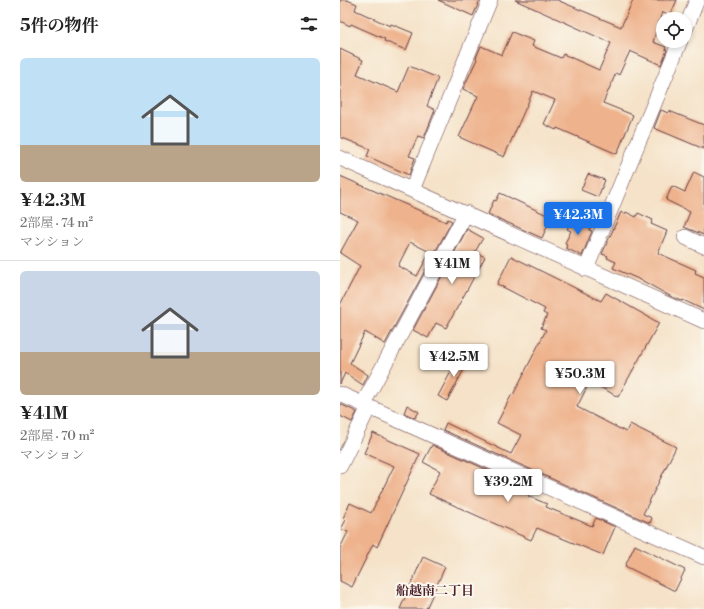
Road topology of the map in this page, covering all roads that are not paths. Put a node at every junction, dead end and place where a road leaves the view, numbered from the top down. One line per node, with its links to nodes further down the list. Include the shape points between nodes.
1 (490, 0): 7 (street)
2 (697, 0): 3 (street); 4 (street)
3 (704, 3)
4 (692, 12)
5 (677, 48): 11 (street)
6 (340, 158): 7 (street)
7 (412, 190): 8 (street)
8 (466, 213): 11 (street); 14 (street)
9 (685, 237): 10 (street)
10 (704, 246)
11 (586, 269): 12 (street)
12 (704, 321)
13 (340, 394): 14 (street)
14 (366, 406): 15 (street); 16 (street)
15 (340, 466)
16 (704, 557)

